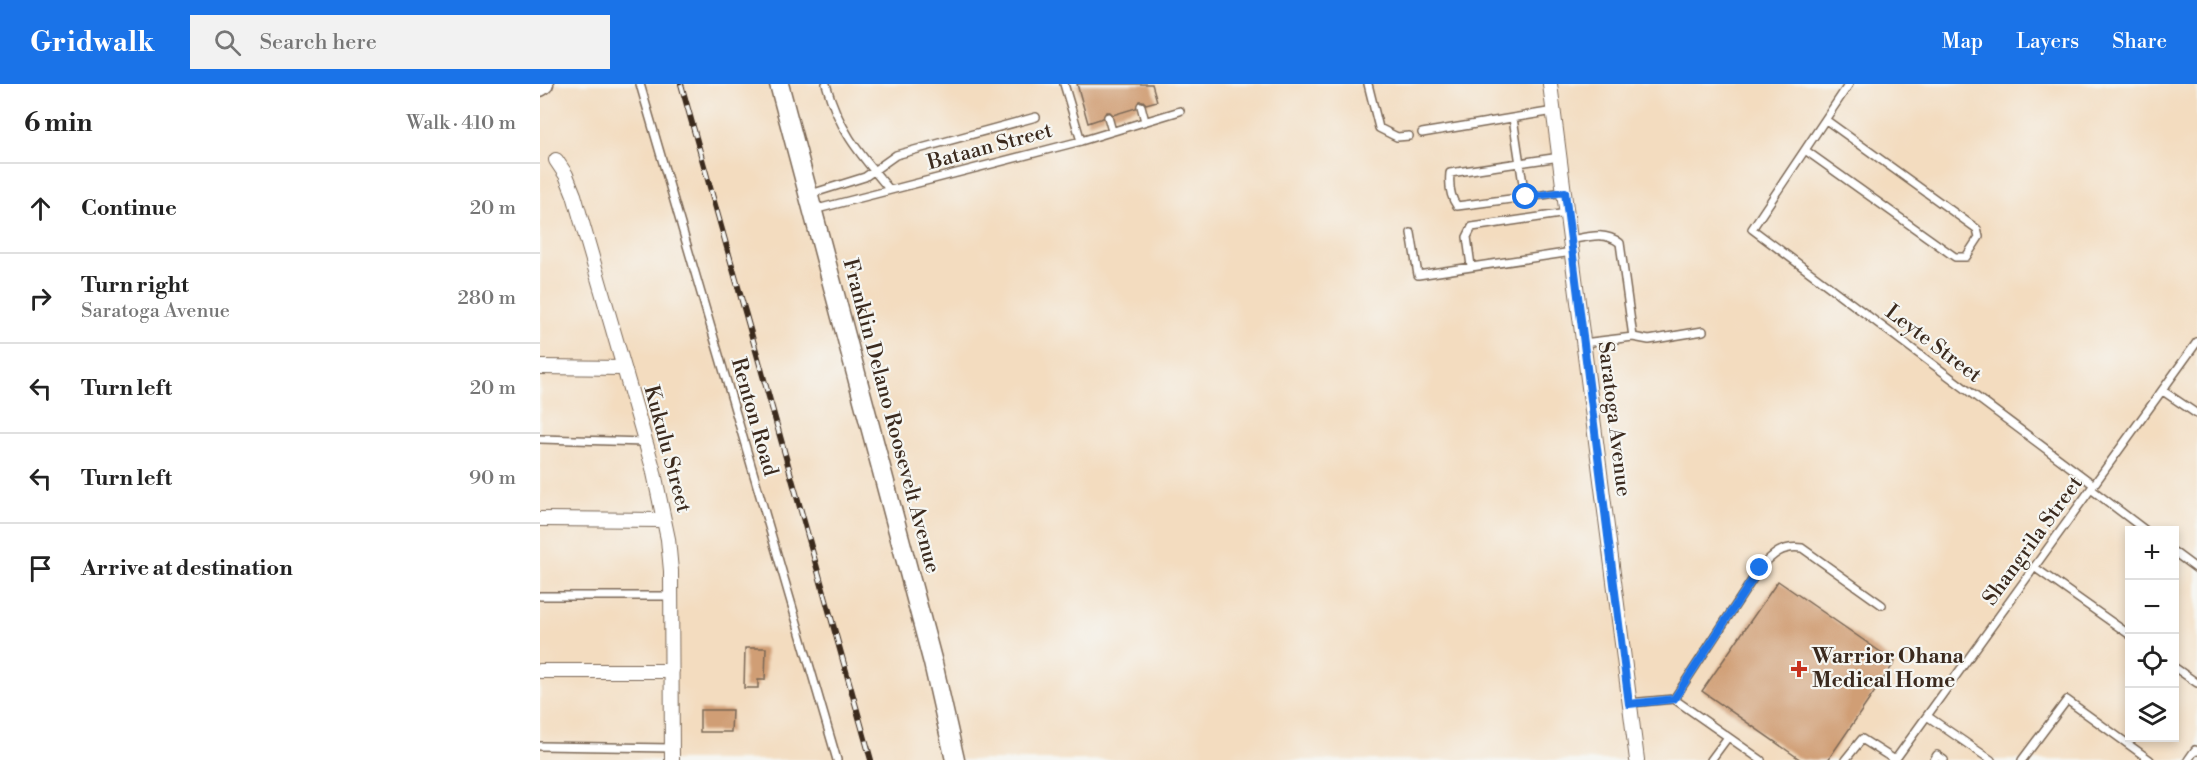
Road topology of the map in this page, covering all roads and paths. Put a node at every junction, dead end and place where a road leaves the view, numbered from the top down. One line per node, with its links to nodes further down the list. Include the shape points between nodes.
1 (544, 84): 9 (main road)
2 (640, 84): 69 (lane, Renton Road)
3 (779, 84): 30 (main road, Franklin Delano Roosevelt Avenue)
4 (826, 84): 26 (lane, via 839,123)
5 (1064, 84): 21 (lane)
6 (1368, 84): 20 (lane, via 1379,128 1397,137)
7 (1550, 84): 12 (street, Saratoga Avenue)
8 (1849, 84): 16 (lane)
9 (540, 87)
10 (1141, 106): 17 (lane)
11 (1180, 111): 17 (lane, Bataan Street)
12 (1554, 111): 15 (lane); 23 (street, Saratoga Avenue)
13 (1036, 117): 26 (lane, via 896,155)
14 (1108, 117): 18 (lane)
15 (1513, 118): 19 (lane); 25 (lane)
16 (1826, 120): 22 (lane); 22 (lane, via 1977,229 1979,237 1966,257 1955,257)
17 (1145, 122): 18 (lane, Bataan Street)
18 (1112, 131): 21 (lane, Bataan Street)
19 (1422, 133)
20 (1408, 136)
21 (1081, 141): 27 (lane, Bataan Street)
22 (1805, 150): 45 (lane, Leyte Street, via 1752,229)
23 (1560, 157): 25 (lane); 28 (street, Saratoga Avenue)
24 (556, 160): 40 (street, Kukulu Street, via 574,195)
25 (1519, 162): 29 (lane); 29 (lane, via 1450,173 1449,182 1457,206)
26 (874, 171): 27 (lane); 30 (lane, via 860,180 818,192)
27 (890, 190): 30 (lane, Bataan Street, via 821,208)
28 (1565, 192): 29 (lane); 31 (street, Saratoga Avenue)
29 (1526, 197)
30 (810, 200): 70 (main road, Franklin Delano Roosevelt Avenue, via 930,651)
31 (1567, 213): 33 (street, Saratoga Avenue); 34 (lane, via 1472,227 1467,237)
32 (1411, 233): 34 (lane, via 1418,275)
33 (1571, 246): 34 (lane); 36 (lane, via 1601,235 1620,243); 38 (street, Saratoga Avenue)
34 (1471, 266)
35 (1703, 331): 36 (lane, via 1649,340)
36 (1633, 337): 38 (lane)
37 (2197, 342): 41 (lane, Shangrila Street)
38 (1583, 343): 61 (street, Saratoga Avenue)
39 (540, 367): 40 (street)
40 (623, 368): 44 (street, Kukulu Street)
41 (2163, 391): 42 (lane); 45 (lane, Shangrila Street)
42 (2197, 414)
43 (540, 439): 44 (lane)
44 (645, 442): 47 (street, Kukulu Street)
45 (2092, 487): 48 (lane, Leyte Street); 50 (lane, Shangrila Street)
46 (540, 519): 47 (street)
47 (664, 520): 53 (street, Kukulu Street)
48 (2139, 526)
49 (2179, 555): 51 (lane)
50 (2034, 567): 55 (lane); 62 (lane, Shangrila Street)
51 (2197, 569)
52 (540, 596): 53 (lane)
53 (671, 596): 58 (street, Kukulu Street)
54 (1882, 605): 60 (lane, via 1802,548 1790,546 1775,553 1760,568)
55 (2129, 634)
56 (2179, 670): 59 (lane)
57 (540, 671): 58 (street)
58 (672, 671): 67 (street, Kukulu Street)
59 (2197, 683)
60 (1674, 699): 61 (lane); 63 (lane)
61 (1629, 704): 71 (street, Saratoga Avenue)
62 (1927, 716): 75 (lane, Shangrila Street); 78 (lane)
63 (1728, 736): 72 (lane); 73 (lane)
64 (540, 746): 67 (lane)
65 (2197, 751): 81 (lane)
66 (2139, 752): 68 (lane, via 2067,700); 79 (lane); 80 (lane)
67 (672, 754)
68 (2026, 759)
69 (837, 760)
70 (955, 760)
71 (1637, 760)
72 (1711, 760)
73 (1761, 760)
74 (1845, 760): 75 (lane, via 1862,739)
75 (1895, 760)
76 (1934, 760): 77 (lane, via 1937,755)
77 (1944, 760)
78 (1991, 760)
79 (2133, 760)
80 (2150, 760)
81 (2188, 760)

